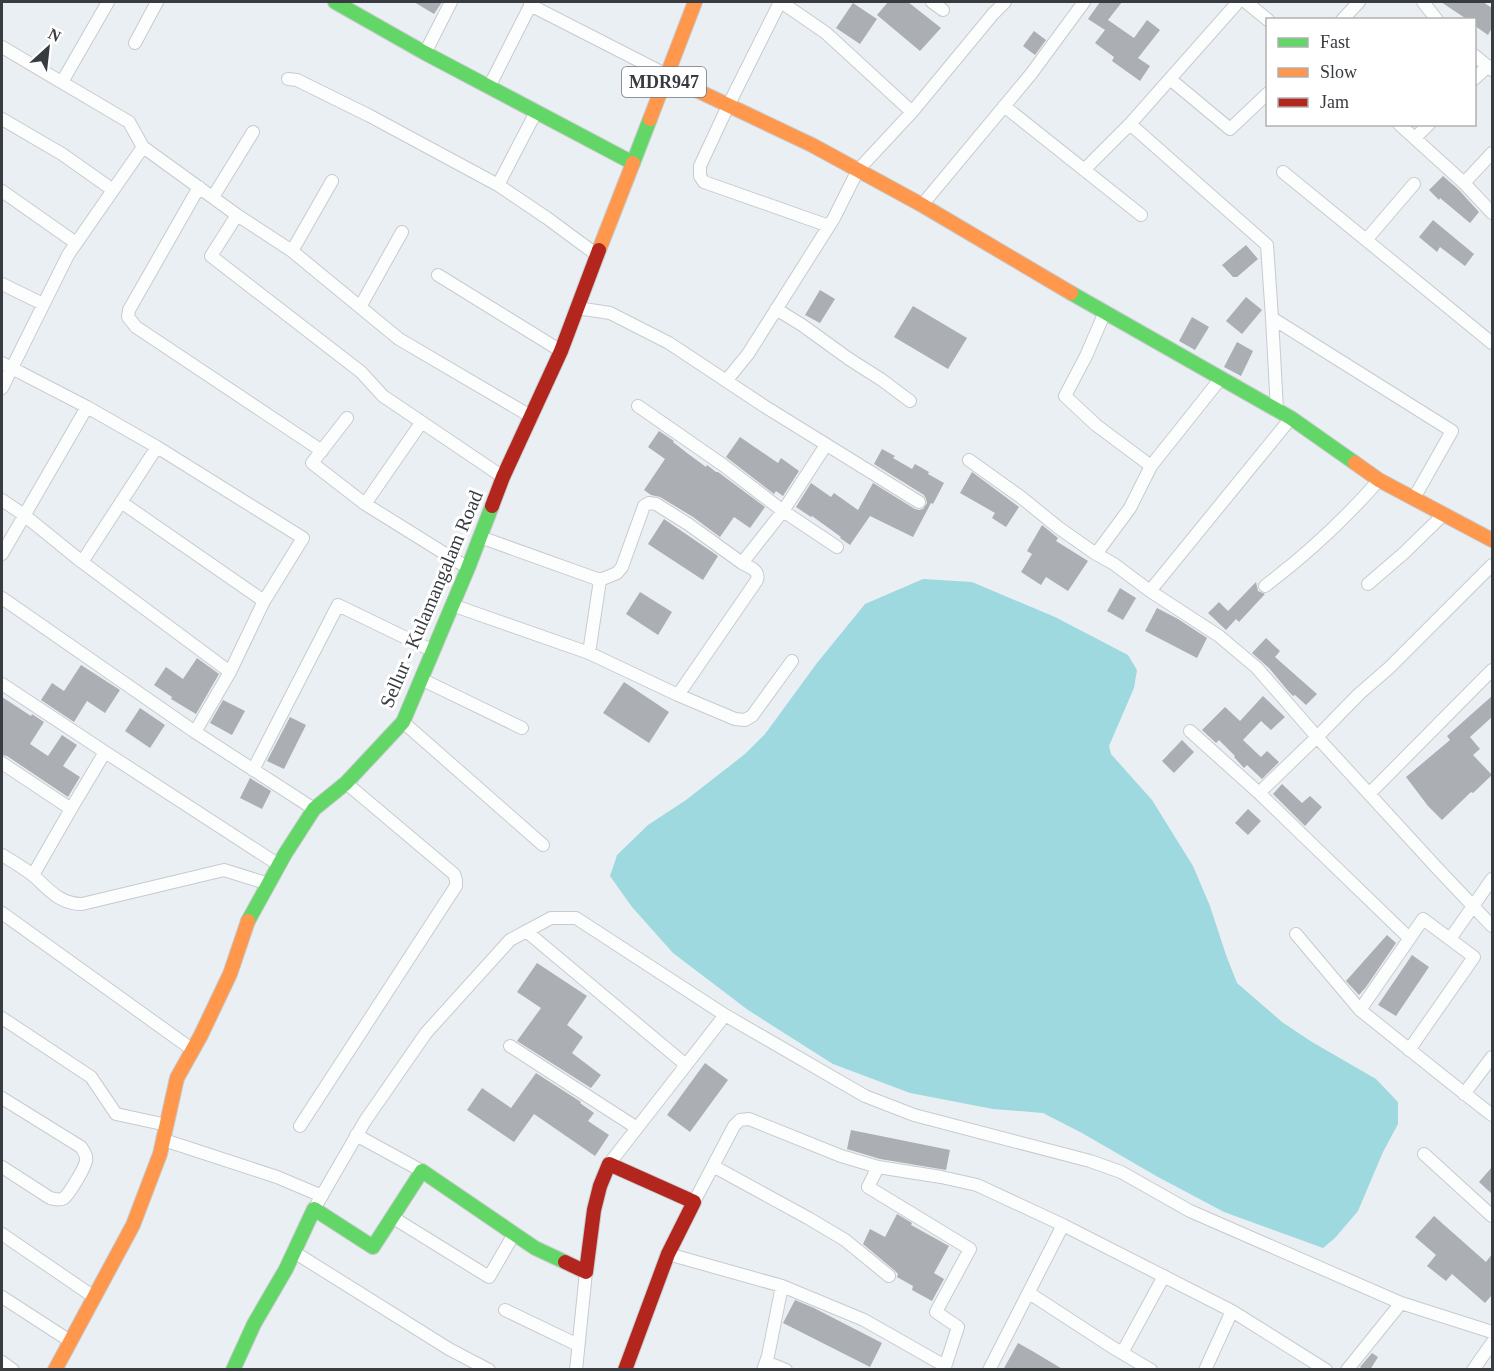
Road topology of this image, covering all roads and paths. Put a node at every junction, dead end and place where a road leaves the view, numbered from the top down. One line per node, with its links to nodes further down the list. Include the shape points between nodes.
1 (108, 2): 28 (street)
2 (157, 2): 19 (street)
3 (335, 2): 21 (main road)
4 (451, 2): 21 (street)
5 (695, 2): 24 (main road, Sellur - Kulamangalam Road / MDR947)
6 (781, 2): 32 (street); 35 (street, via 826,33)
7 (932, 2): 15 (street)
8 (1005, 2): 35 (street)
9 (1084, 2): 33 (street)
10 (1238, 2): 27 (street)
11 (1246, 2): 16 (street)
12 (1359, 2): 17 (street)
13 (1423, 2): 18 (street)
14 (531, 3): 24 (street); 29 (street)
15 (943, 10)
16 (1266, 18)
17 (1344, 18)
18 (1435, 18)
19 (135, 43)
20 (2, 47): 28 (street)
21 (425, 53): 29 (main road)
22 (1476, 57): 23 (street)
23 (1490, 68): 25 (street)
24 (667, 75): 44 (main road, Sellur - Kulamangalam Road / MDR947)
25 (1476, 78)
26 (288, 79): 51 (street, via 370,116)
27 (1170, 79): 31 (street, via 1230,129); 37 (street)
28 (62, 82): 42 (street, via 129,122)
29 (489, 87): 34 (main road)
30 (694, 88): 32 (main road)
31 (1266, 95)
32 (728, 106): 45 (main road); 60 (street, via 700,166 704,182)
33 (1004, 106): 46 (street); 56 (street)
34 (536, 112): 44 (main road); 51 (street)
35 (912, 112): 45 (street)
36 (2, 119): 53 (street, via 62,153)
37 (1130, 124): 46 (street); 73 (street, via 1267,244)
38 (1401, 126): 41 (street)
39 (1427, 126): 41 (street)
40 (253, 132): 55 (street)
41 (1415, 138): 49 (street)
42 (143, 147): 52 (street); 53 (street)
43 (1492, 153): 49 (street)
44 (633, 163): 65 (main road, Sellur - Kulamangalam Road / MDR947)
45 (858, 170): 56 (main road); 60 (street)
46 (1084, 170): 59 (street)
47 (1283, 172): 62 (street)
48 (332, 181): 64 (street)
49 (1464, 183): 57 (street)
50 (1414, 184): 62 (street)
51 (498, 185): 65 (street)
52 (199, 187): 55 (street); 90 (street, via 128,317 136,327)
53 (113, 190): 63 (street)
54 (2, 191): 63 (street)
55 (213, 197): 58 (street)
56 (922, 205): 72 (main road)
57 (1492, 213)
58 (237, 215): 64 (street); 87 (street, via 211,256 361,372 382,396)
59 (1142, 215)
60 (829, 226): 71 (street)
61 (402, 232): 69 (street)
62 (1366, 240): 74 (street)
63 (76, 243): 68 (street)
64 (292, 251): 69 (street)
65 (597, 255): 70 (main road, Sellur - Kulamangalam Road / MDR947)
66 (438, 275): 75 (street)
67 (2, 284): 68 (street)
68 (43, 304): 76 (street)
69 (360, 308): 84 (street, via 399,339)
70 (577, 308): 75 (main road, Sellur - Kulamangalam Road / MDR947); 78 (street, via 610,313 669,344)
71 (776, 309): 78 (street); 80 (street)
72 (1105, 312): 77 (main road); 92 (street, via 1065,396)
73 (1272, 318): 83 (street); 95 (street, via 1452,431)
74 (1492, 343)
75 (561, 351): 84 (main road, Sellur - Kulamangalam Road / MDR947)
76 (6, 365): 79 (street); 82 (street)
77 (1221, 378): 83 (main road); 92 (street)
78 (726, 381): 88 (street)
79 (2, 388)
80 (910, 401)
81 (638, 406): 100 (street)
82 (87, 408): 89 (street); 102 (street)
83 (1277, 410): 86 (main road)
84 (531, 417): 93 (main road, Sellur - Kulamangalam Road / MDR947)
85 (347, 418): 90 (street)
86 (1291, 418): 94 (main road); 115 (street)
87 (421, 423): 93 (street); 99 (street)
88 (826, 445): 98 (street); 100 (street)
89 (157, 447): 97 (street); 117 (street, via 303,538)
90 (322, 451): 99 (street, via 312,463)
91 (969, 460): 107 (street)
92 (1151, 466): 107 (street, via 1130,508)
93 (503, 477): 103 (main road, Sellur - Kulamangalam Road / MDR947)
94 (1379, 480): 95 (main road); 114 (street, via 1290,567)
95 (1414, 498): 101 (main road)
96 (2, 500): 102 (street)
97 (121, 502): 108 (street); 117 (street)
98 (919, 502)
99 (365, 504): 111 (street)
100 (783, 511): 105 (street); 109 (street)
101 (1444, 514): 104 (main road); 113 (street)
102 (24, 515): 106 (street); 108 (street)
103 (480, 537): 111 (main road, Sellur - Kulamangalam Road / MDR947); 112 (street)
104 (1492, 540)
105 (837, 547)
106 (2, 554)
107 (1096, 554): 115 (street)
108 (82, 562): 123 (street)
109 (742, 563): 112 (street, via 649,502 644,506 622,567); 126 (street, via 757,572 757,580)
110 (1492, 565): 131 (street)
111 (468, 568): 118 (main road, Sellur - Kulamangalam Road / MDR947)
112 (608, 577): 120 (street)
113 (1368, 584)
114 (1265, 586)
115 (1150, 591): 131 (street, via 1219,636 1257,668)
116 (2, 598): 130 (street)
117 (264, 601): 123 (street)
118 (452, 605): 119 (main road, Sellur - Kulamangalam Road / MDR947); 120 (street)
119 (433, 651): 124 (main road, Sellur - Kulamangalam Road / MDR947); 134 (street, via 338,605)
120 (589, 653): 126 (street)
121 (792, 661): 126 (street, via 752,717 745,720)
122 (1492, 670): 137 (street)
123 (230, 672): 130 (street)
124 (421, 679): 127 (main road, Sellur - Kulamangalam Road / MDR947); 128 (street)
125 (2, 684): 132 (street)
126 (678, 695)
127 (403, 722): 135 (main road, Sellur - Kulamangalam Road / MDR947); 140 (street)
128 (522, 728)
129 (1190, 731): 136 (street)
130 (195, 732): 134 (street)
131 (1317, 737): 136 (street); 137 (street)
132 (105, 752): 138 (street); 142 (street)
133 (2, 763): 138 (street)
134 (253, 770): 139 (street)
135 (346, 783): 139 (main road, Sellur - Kulamangalam Road / MDR947); 165 (street, via 454,874 456,886)
136 (1258, 793): 151 (street)
137 (1369, 794): 146 (street)
138 (71, 809): 143 (street)
139 (314, 809): 142 (main road, Sellur - Kulamangalam Road / MDR947)
140 (543, 844)
141 (2, 855): 143 (street)
142 (279, 865): 145 (main road, Sellur - Kulamangalam Road / MDR947)
143 (33, 875): 145 (street, via 60,900 73,904 224,870)
144 (1492, 879): 146 (street)
145 (269, 884): 157 (main road, Sellur - Kulamangalam Road / MDR947, via 248,922 230,974)
146 (1472, 907): 148 (street); 152 (street)
147 (2, 913): 157 (street)
148 (1492, 926)
149 (526, 931): 154 (street, via 551,918 576,918); 160 (street); 167 (street, via 510,940 426,1033)
150 (1296, 934): 153 (street)
151 (1409, 938): 152 (street, via 1423,919); 153 (street)
152 (1450, 939): 158 (street, via 1474,957)
153 (1360, 1010): 158 (street)
154 (725, 1016): 160 (street); 192 (street, via 865,1096 914,1114 1121,1172 1190,1210)
155 (2, 1018): 164 (street, via 91,1077 116,1114)
156 (510, 1046): 166 (street)
157 (193, 1050): 164 (main road, Sellur - Kulamangalam Road / MDR947, via 177,1078)
158 (1409, 1050): 161 (street)
159 (1492, 1057): 161 (street)
160 (686, 1065): 166 (street)
161 (1464, 1094): 163 (street)
162 (2, 1098): 172 (street, via 81,1147 87,1159 65,1198 58,1200)
163 (1492, 1115)
164 (167, 1125): 168 (main road, Sellur - Kulamangalam Road / MDR947)
165 (300, 1126)
166 (637, 1128): 170 (street)
167 (356, 1135): 174 (street); 175 (street)
168 (164, 1140): 175 (street); 191 (main road, Sellur - Kulamangalam Road / MDR947, via 133,1225)
169 (1424, 1154): 178 (street)
170 (609, 1164): 176 (main road); 185 (main road, via 594,1210)
171 (713, 1166): 173 (street, via 734,1126 749,1119); 176 (street); 186 (street, via 844,1240)
172 (2, 1167)
173 (878, 1167): 180 (street, via 977,1185); 202 (street, via 868,1187 970,1250 936,1311 958,1327)
174 (422, 1171): 179 (main road); 182 (main road)
175 (322, 1196): 177 (street)
176 (694, 1202): 184 (main road)
177 (314, 1209): 179 (main road, via 373,1247); 183 (main road)
178 (1492, 1216)
179 (392, 1217): 182 (street, via 489,1277)
180 (1063, 1225): 187 (street); 189 (street)
181 (2, 1234): 191 (street)
182 (514, 1234): 185 (main road)
183 (294, 1252): 206 (main road); 207 (street)
184 (668, 1254): 188 (street); 209 (main road)
185 (586, 1272): 198 (street)
186 (889, 1276)
187 (1164, 1276): 194 (street); 199 (street)
188 (782, 1286): 201 (street); 202 (street, via 864,1320)
189 (1029, 1293): 199 (street); 211 (street)
190 (2, 1297): 196 (street)
191 (94, 1297): 196 (main road, Sellur - Kulamangalam Road / MDR947)
192 (1401, 1303): 195 (street); 214 (street)
193 (505, 1310): 198 (street)
194 (1232, 1311): 212 (street); 213 (street)
195 (1492, 1332)
196 (70, 1341): 205 (main road, Sellur - Kulamangalam Road / MDR947)
197 (1492, 1343): 215 (street)
198 (578, 1345): 208 (street)
199 (1122, 1353): 203 (street)
200 (2, 1362): 204 (street)
201 (764, 1366): 210 (street)
202 (945, 1368)
203 (1150, 1369)
204 (13, 1370)
205 (55, 1370)
206 (233, 1370)
207 (489, 1370)
208 (576, 1370)
209 (625, 1370)
210 (786, 1370)
211 (989, 1370)
212 (1205, 1370)
213 (1326, 1370)
214 (1347, 1370)
215 (1473, 1370)

